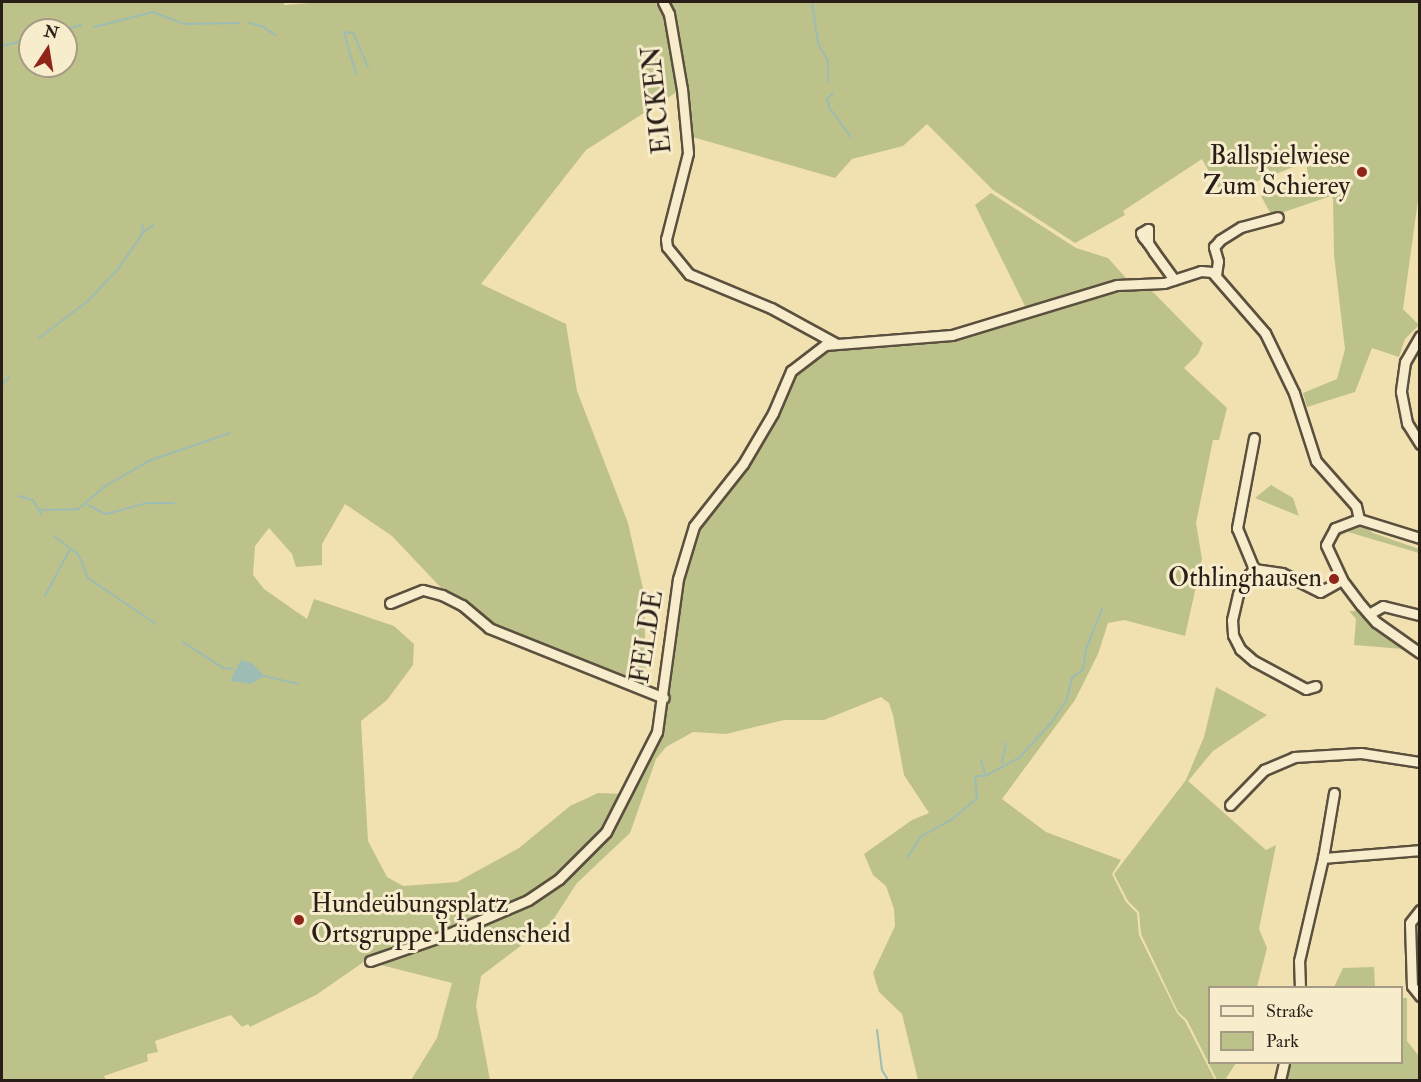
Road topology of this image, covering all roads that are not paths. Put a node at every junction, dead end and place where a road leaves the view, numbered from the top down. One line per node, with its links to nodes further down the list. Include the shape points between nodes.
1 (663, 2): 7 (street, EICKEN, via 669,14 682,89 688,153 666,238 667,248 689,274 771,308)
2 (1278, 217): 4 (street, via 1241,227 1220,240 1214,247)
3 (1148, 243): 5 (street)
4 (1216, 275): 5 (street, via 1207,270); 10 (street, via 1265,333 1294,393 1316,461 1356,506)
5 (1174, 280): 7 (street, via 1117,285 938,338)
6 (1419, 336): 9 (street, via 1405,362 1401,392 1407,423)
7 (835, 343): 19 (street, FELDE, via 811,353 790,371 773,413 743,464 694,526 678,579)
8 (1254, 438): 12 (street, via 1237,528)
9 (1419, 444)
10 (1359, 519): 11 (street); 13 (street, via 1335,528 1327,542)
11 (1419, 538)
12 (1254, 569): 13 (street, via 1282,573 1320,592); 18 (street, via 1244,580 1234,607 1236,643 1248,657 1290,681 1306,689)
13 (1342, 580): 15 (street)
14 (390, 603): 19 (street, FELDE, via 423,590 442,595 462,605 489,628 523,644)
15 (1369, 614): 16 (street, via 1383,606); 17 (street)
16 (1419, 615)
17 (1419, 653)
18 (1316, 686)
19 (664, 698): 26 (street, via 650,751 606,832 575,865 528,900)
20 (1419, 762): 22 (street, via 1361,753 1294,757 1262,772)
21 (1334, 793): 24 (street)
22 (1230, 804)
23 (1419, 850): 24 (street)
24 (1323, 858): 27 (street, via 1299,961)
25 (1419, 910): 28 (street, via 1410,923 1412,986)
26 (370, 962)
27 (1300, 986)
28 (1419, 996)
29 (1284, 1064): 30 (street)
30 (1280, 1080)

